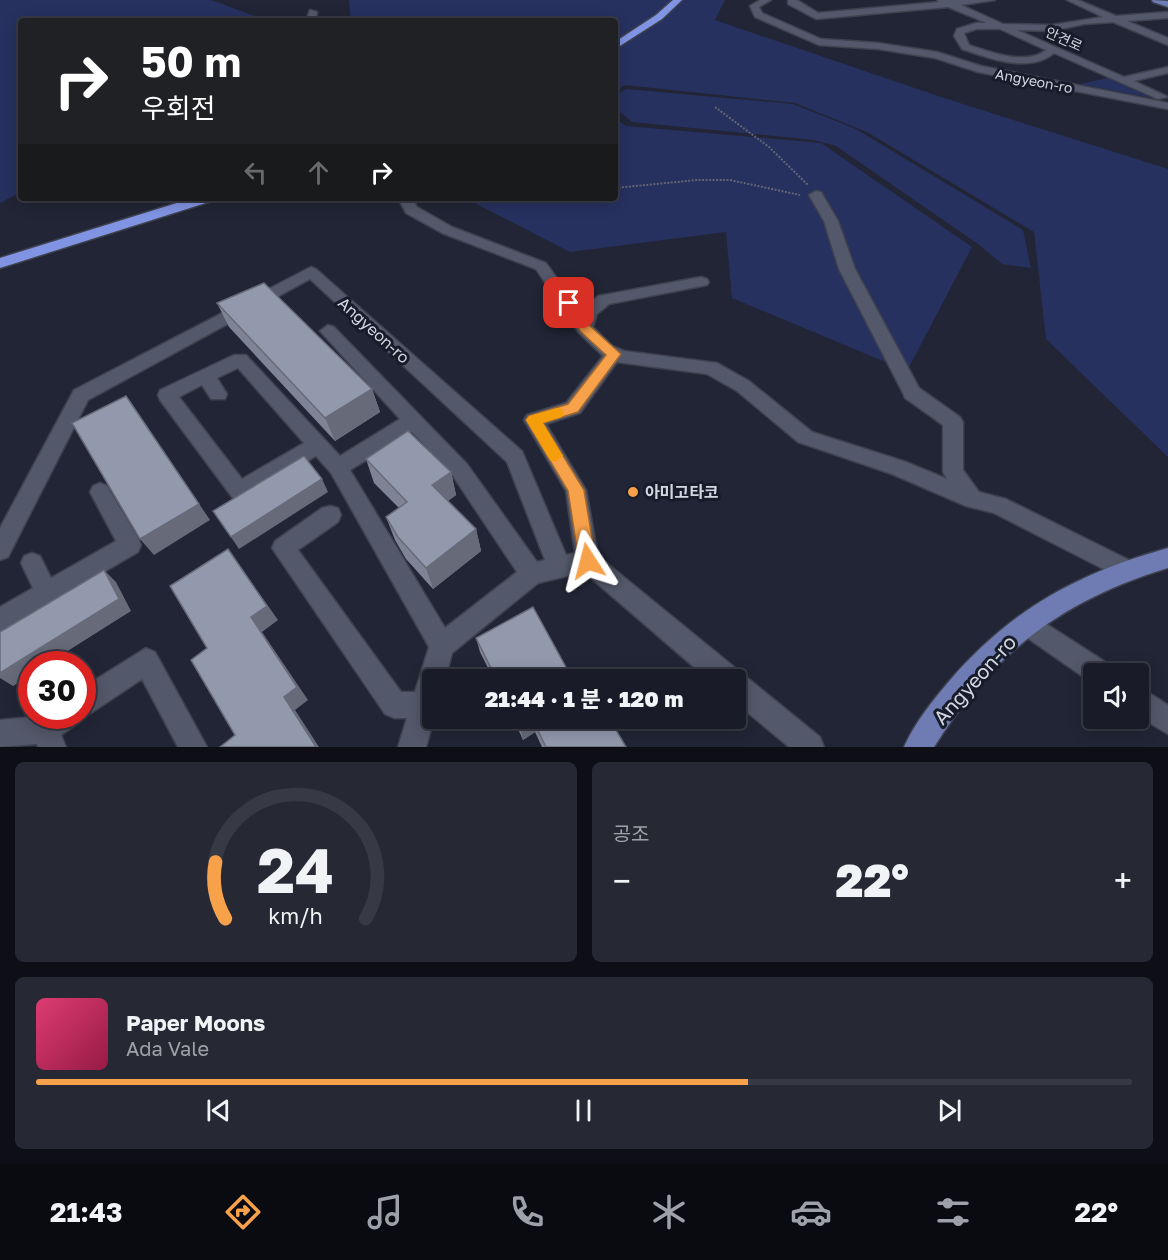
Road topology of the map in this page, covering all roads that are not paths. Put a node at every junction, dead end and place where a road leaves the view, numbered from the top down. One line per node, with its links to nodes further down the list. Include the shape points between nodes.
1 (678, 0): 16 (highway)
2 (767, 0): 24 (street, Angyeon-ro, via 754,6 758,15 819,42 938,55 1024,80)
3 (794, 0): 8 (street, via 816,16 846,22 886,18)
4 (989, 0): 7 (street, 안견로)
5 (1071, 0): 12 (street)
6 (1156, 0): 9 (main road)
7 (945, 2): 8 (street, 안견로, via 908,7); 13 (street, 안견로)
8 (891, 4)
9 (1168, 4)
10 (642, 15): 14 (highway)
11 (1167, 15): 12 (street)
12 (1119, 20): 13 (street, via 1084,21 1052,28); 15 (street)
13 (1002, 27): 17 (street, 안견로); 18 (street, via 970,27 960,31 961,42 965,47 1001,58)
14 (618, 32)
15 (1168, 42)
16 (618, 44)
17 (1049, 53): 18 (street); 19 (street); 22 (street, 안견로)
18 (1025, 59): 20 (street)
19 (1058, 61)
20 (1035, 65)
21 (1168, 70): 22 (street)
22 (1123, 80): 23 (street, 안견로)
23 (1168, 100)
24 (1168, 106)
25 (816, 195): 41 (street, via 831,221 847,269 912,393 953,422 953,472)
26 (167, 201): 29 (highway)
27 (198, 201): 30 (highway)
28 (406, 201): 32 (street, via 411,210 447,230 541,266)
29 (0, 253)
30 (0, 264)
31 (701, 282): 32 (street, via 604,300 590,310)
32 (584, 328): 34 (street)
33 (328, 331): 37 (street)
34 (614, 354): 41 (street, via 711,368 743,386 805,437 899,468); 45 (street, via 573,408 534,420 576,490)
35 (206, 377): 36 (street); 38 (street, via 240,359); 38 (street, via 168,395 239,491)
36 (218, 394)
37 (415, 420): 39 (street); 49 (street, via 460,470)
38 (316, 446): 39 (street)
39 (338, 467): 53 (street)
40 (100, 492): 50 (street, via 130,545)
41 (973, 500): 48 (street, via 998,505)
42 (330, 515): 59 (street, via 283,548 394,705)
43 (0, 550): 47 (street, Angyeon-ro, via 81,395 311,272 515,458)
44 (1168, 558): 48 (main road, Angyeon-ro)
45 (588, 561): 47 (street); 56 (street)
46 (32, 563): 50 (street)
47 (559, 567): 49 (street)
48 (1127, 570): 51 (main road, Angyeon-ro, via 1089,585)
49 (532, 574): 53 (street)
50 (46, 593): 52 (street, via 8,615)
51 (1028, 624): 54 (street); 68 (main road, Angyeon-ro, via 998,648)
52 (0, 630)
53 (442, 646): 55 (street)
54 (1085, 663)
55 (435, 669)
56 (716, 669)
57 (746, 693): 67 (street)
58 (96, 695): 65 (street, via 146,661)
59 (422, 705)
60 (1149, 707): 62 (street)
61 (422, 712): 66 (street)
62 (1168, 721)
63 (54, 731): 64 (street)
64 (0, 734)
65 (193, 747)
66 (412, 747)
67 (810, 747)
68 (918, 747)

